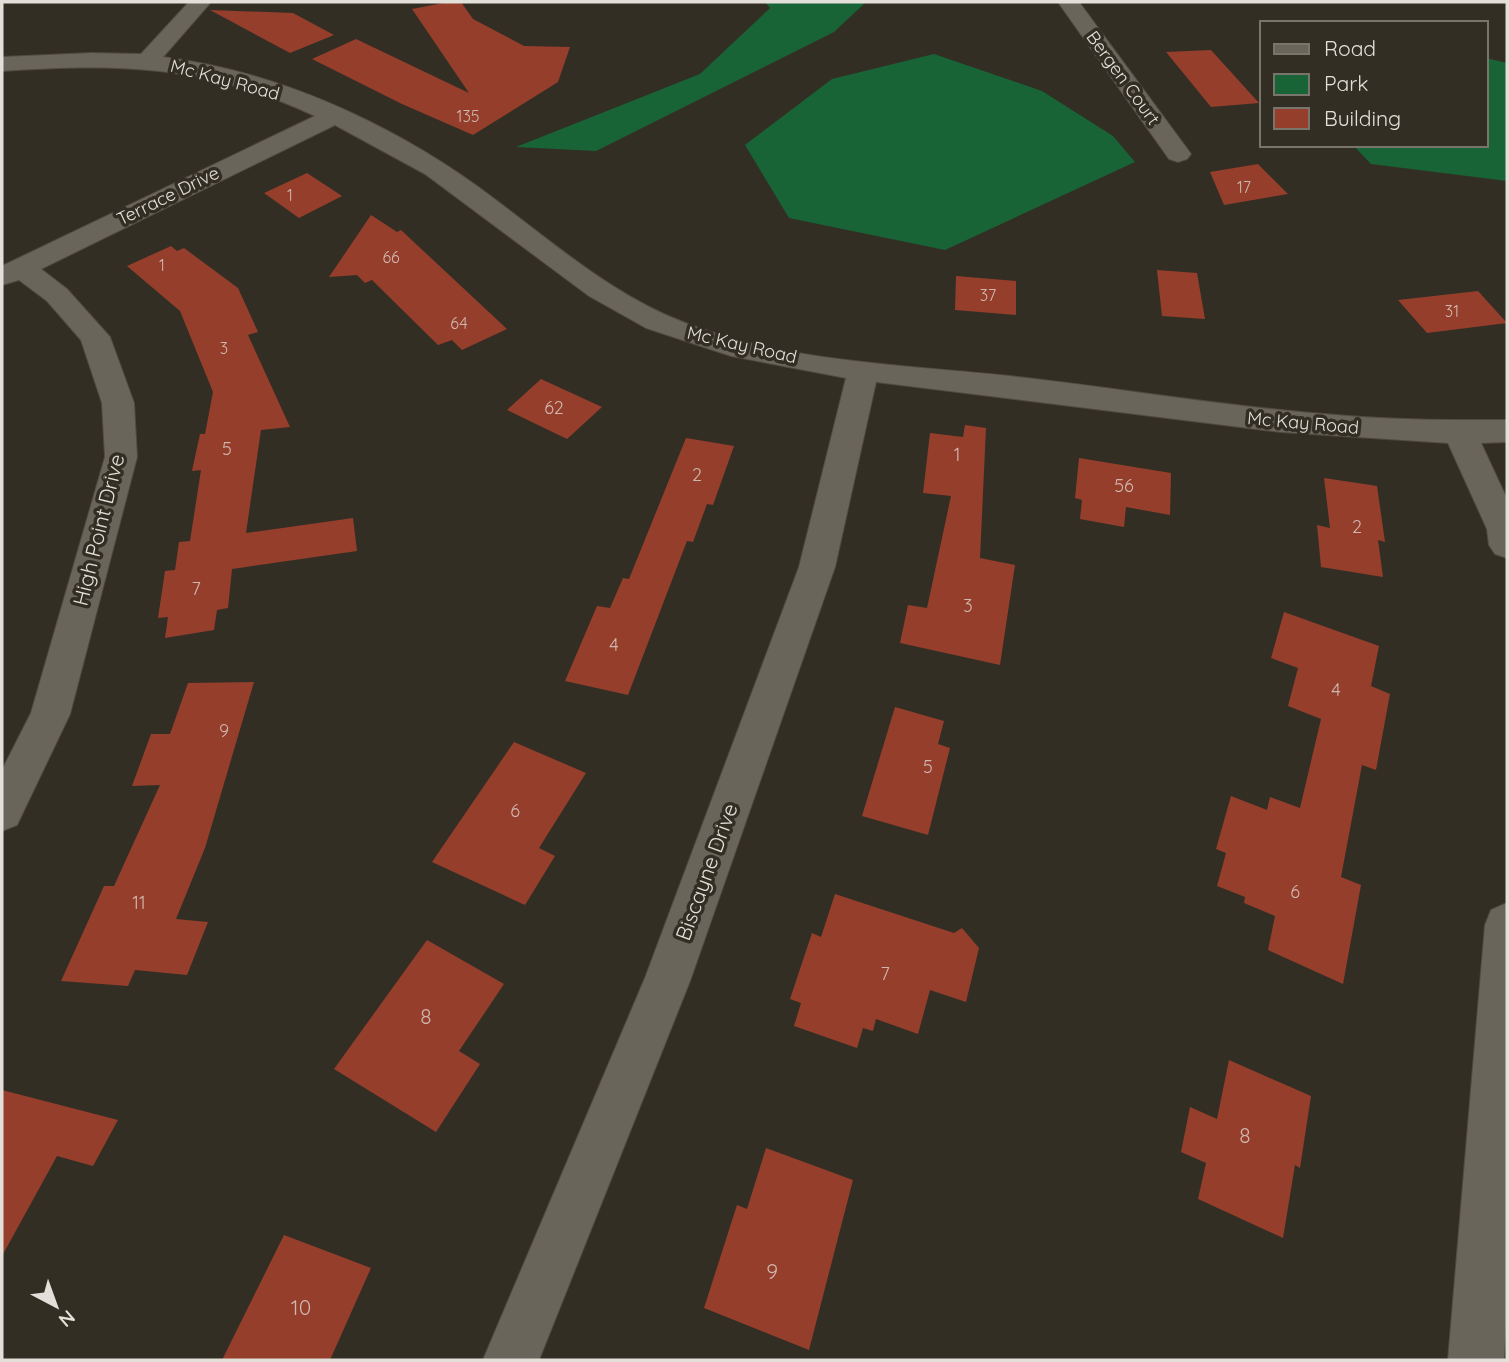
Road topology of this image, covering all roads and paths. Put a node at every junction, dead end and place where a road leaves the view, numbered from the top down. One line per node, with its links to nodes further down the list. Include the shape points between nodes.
1 (200, 2): 3 (street)
2 (1068, 2): 6 (street, Bergen Court)
3 (147, 61): 4 (street, Mc Kay Road); 5 (street, Mc Kay Road, via 271,89)
4 (2, 64)
5 (334, 116): 7 (street, Terrace Drive); 8 (street, Mc Kay Road, via 463,188 605,295 685,333)
6 (1178, 155)
7 (12, 273): 12 (street, High Point Drive, via 57,295 95,337 118,403 121,457 50,714)
8 (863, 371): 10 (street, Mc Kay Road, via 1332,428); 14 (street, Biscayne Drive, via 817,567 667,981)
9 (1507, 431): 10 (street, Mc Kay Road)
10 (1460, 433): 11 (street)
11 (1507, 545)
12 (2, 812)
13 (1507, 925): 15 (street)
14 (511, 1360)
15 (1476, 1360)

